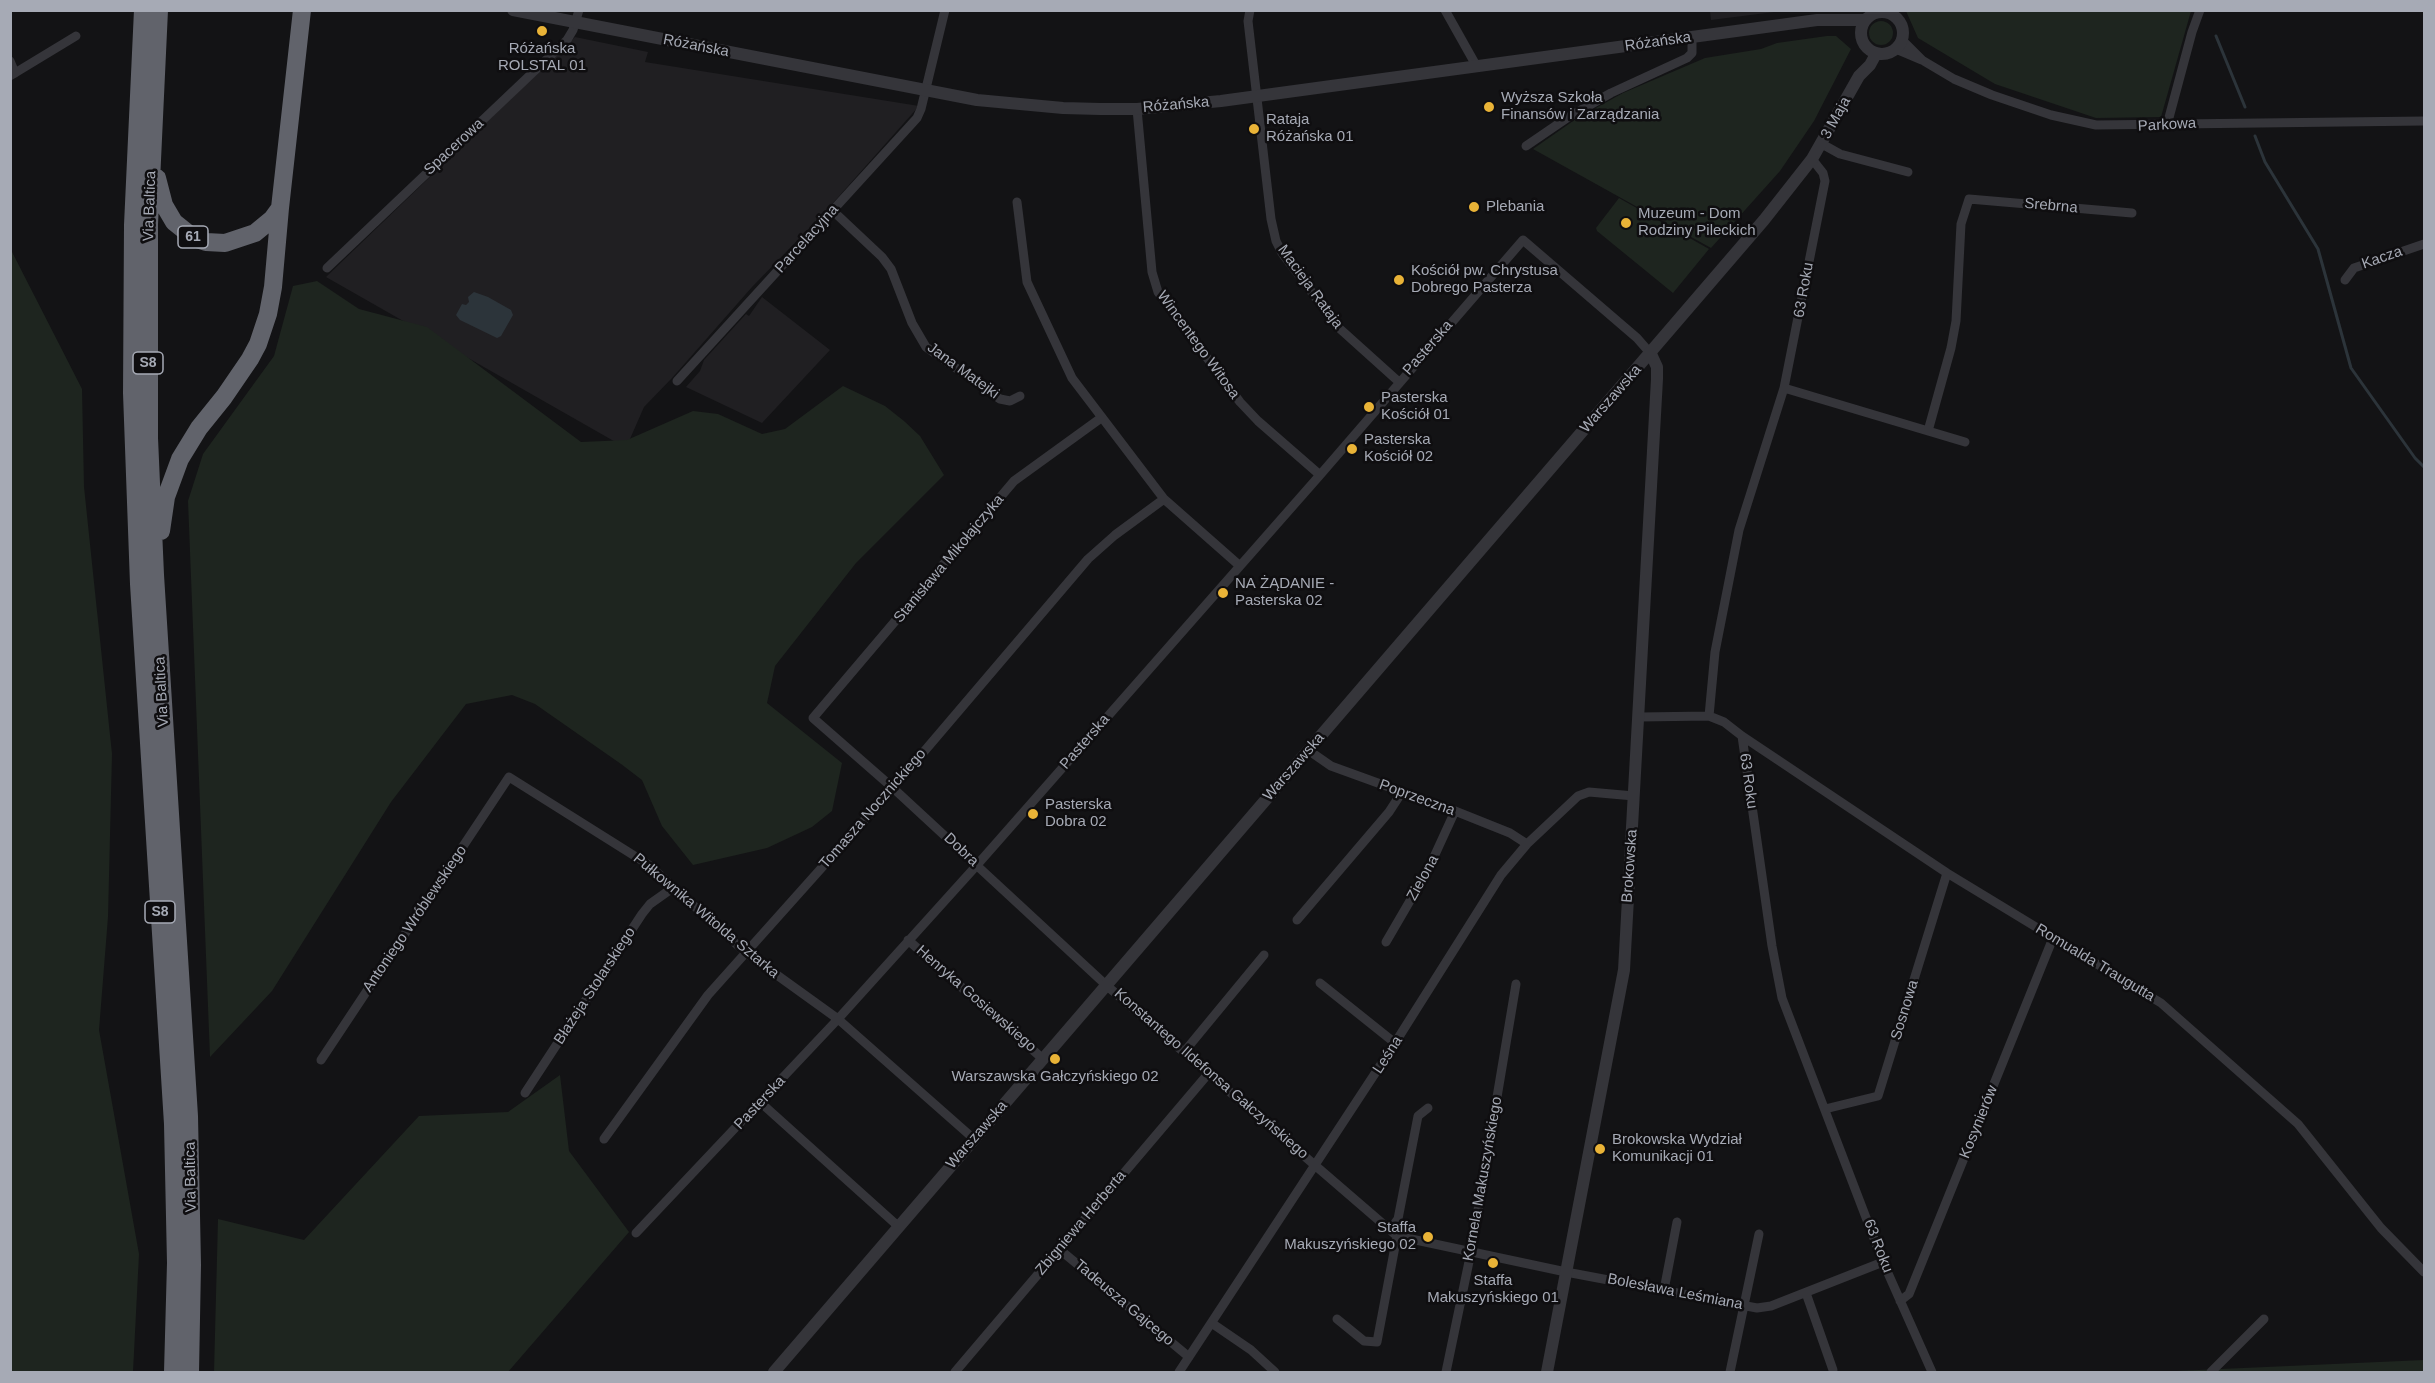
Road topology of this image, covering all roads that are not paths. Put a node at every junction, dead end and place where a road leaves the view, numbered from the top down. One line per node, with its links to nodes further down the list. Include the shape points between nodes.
1 (143, 10): 104 (highway, Via Baltica / S8, via 134,177 132,393 139,584 173,1124)
2 (159, 10): 27 (highway, Via Baltica / S8)
3 (302, 10): 31 (highway)
4 (513, 10): 11 (street, Różańska)
5 (945, 10): 20 (street, Parcelacyjna)
6 (1250, 10): 21 (street, Macieja Rataja, via 1248,21)
7 (1445, 10): 18 (street)
8 (2200, 10): 24 (street)
9 (1883, 11): 10 (street); 12 (street, via 1870,15)
10 (1897, 14): 15 (street, via 1902,28)
11 (578, 17): 20 (street, Różańska); 35 (street, Spacerowa, via 567,40)
12 (1863, 25): 14 (street, Różańska, via 1817,20); 16 (street, via 1862,40)
13 (76, 36): 19 (street)
14 (1692, 37): 18 (street, Różańska); 26 (street, via 1692,53 1687,58 1611,93)
15 (1899, 44): 16 (street, via 1883,54); 24 (street, Parkowa, via 1954,80 2051,115 2096,125)
16 (1872, 51): 25 (street, 3 Maja, via 1870,65 1859,76)
17 (10, 61): 19 (street)
18 (1477, 67): 21 (street, Różańska)
19 (13, 74)
20 (926, 90): 22 (street, Różańska, via 1016,104); 32 (street, Parcelacyjna, via 917,118)
21 (1258, 96): 22 (street, Różańska); 39 (street, Macieja Rataja, via 1276,241 1339,328)
22 (1137, 109): 45 (street, Wincentego Witosa, via 1152,272 1158,292 1240,402)
23 (2424, 121): 24 (street, Parkowa)
24 (2167, 125)
25 (1822, 144): 28 (street, 3 Maja); 29 (street, via 1840,154)
26 (1526, 146)
27 (152, 151): 31 (highway, 61, via 164,205 174,222 194,238 214,243 240,239 255,233); 48 (highway, Via Baltica / S8, via 148,391)
28 (1812, 159): 37 (street, Warszawska); 40 (street, 63 Roku, via 1825,181)
29 (1908, 172)
30 (1017, 202): 42 (street, via 1027,282 1066,368)
31 (280, 208): 48 (highway, via 273,287 264,329 239,377 198,428 173,474)
32 (832, 210): 38 (street, Parcelacyjna); 41 (street, Jana Matejki, via 891,269 926,347 1000,399 1010,401)
33 (2132, 213): 43 (street, Srebrna, via 1970,199 1961,224 1956,321)
34 (2424, 244): 36 (street, Kacza, via 2354,268)
35 (327, 268)
36 (2345, 280)
37 (1650, 354): 39 (street, Pasterska, via 1637,338 1523,240); 50 (street, Brokowska, via 1657,379); 53 (street, Warszawska)
38 (677, 381)
39 (1399, 382): 45 (street, Pasterska)
40 (1784, 388): 43 (street); 49 (street, 63 Roku, via 1738,530 1715,652)
41 (1020, 396)
42 (1101, 418): 46 (street); 51 (street, Stanisława Mikołajczyka, via 1014,482)
43 (1928, 431): 44 (street)
44 (1965, 442)
45 (1320, 475): 47 (street, Pasterska)
46 (1164, 499): 47 (street); 55 (street, Tomasza Nocznickiego, via 1088,559)
47 (1240, 566): 60 (street, Pasterska)
48 (155, 574): 105 (highway, Via Baltica / S8, via 190,1147)
49 (1709, 716): 50 (street); 52 (street, 63 Roku)
50 (1640, 717): 57 (street, Brokowska)
51 (813, 718): 55 (street, Dobra)
52 (1742, 736): 61 (street, Romualda Traugutta); 81 (street, 63 Roku, via 1782,998)
53 (1308, 750): 56 (street, Poprzeczna, via 1331,766); 71 (street, Warszawska)
54 (509, 777): 62 (street, Pułkownika Witolda Sztarka, via 649,864); 76 (street, Antoniego Wróblewskiego)
55 (893, 788): 60 (street, Dobra); 67 (street, Tomasza Nocznickiego)
56 (1402, 792): 58 (street, Poprzeczna); 63 (street)
57 (1634, 796): 59 (street, Leśna, via 1589,792 1578,796); 93 (street, Brokowska, via 1624,970)
58 (1455, 811): 59 (street, Poprzeczna); 66 (street, Zielona, via 1428,870)
59 (1527, 844): 73 (street, Leśna, via 1501,875)
60 (977, 865): 65 (street, Pasterska); 71 (street, Dobra)
61 (1947, 873): 64 (street, Romualda Traugutta); 81 (street, Sosnowa, via 1878,1096)
62 (674, 887): 67 (street, Pułkownika Witolda Sztarka); 78 (street, Błażeja Stolarskiego, via 642,914)
63 (1297, 920)
64 (2053, 938): 94 (street, Romualda Traugutta, via 2161,1003 2298,1124 2381,1228); 97 (street, Kosynierów, via 1909,1294)
65 (908, 940): 72 (street, Pasterska); 75 (street, Henryka Gosiewskiego)
66 (1386, 942)
67 (746, 952): 72 (street, Pułkownika Witolda Sztarka); 82 (street, Tomasza Nocznickiego, via 708,995)
68 (1264, 956): 74 (street)
69 (1320, 983): 73 (street)
70 (1516, 984): 91 (street, Kornela Makuszyńskiego)
71 (1106, 985): 74 (street, Konstantego Ildefonsa Gałczyńskiego); 75 (street, Warszawska)
72 (838, 1019): 79 (street, Pasterska); 83 (street, Pułkownika Witolda Sztarka)
73 (1395, 1043): 84 (street, Leśna)
74 (1184, 1052): 77 (street, Konstantego Ildefonsa Gałczyńskiego)
75 (1043, 1059): 83 (street, Warszawska)
76 (321, 1060)
77 (1208, 1074): 84 (street, Konstantego Ildefonsa Gałczyńskiego); 90 (street, Zbigniewa Herberta)
78 (525, 1093)
79 (760, 1102): 86 (street); 87 (street, Pasterska)
80 (1428, 1108): 88 (street, via 1418,1116)
81 (1825, 1109): 92 (street, 63 Roku)
82 (604, 1139)
83 (974, 1139): 86 (street, Warszawska)
84 (1315, 1164): 88 (street, Konstantego Ildefonsa Gałczyńskiego); 101 (street, Leśna)
85 (1677, 1222): 95 (street)
86 (899, 1227): 106 (street, Warszawska)
87 (636, 1233)
88 (1394, 1233): 91 (street, Bolesława Leśmiana); 99 (street, via 1377,1342 1364,1341)
89 (1759, 1234): 98 (street)
90 (1059, 1249): 102 (street, Tadeusza Gajcego); 107 (street, Zbigniewa Herberta)
91 (1471, 1252): 93 (street, Bolesława Leśmiana); 110 (street, Kornela Makuszyńskiego)
92 (1883, 1262): 96 (street, Bolesława Leśmiana); 97 (street, 63 Roku)
93 (1566, 1272): 95 (street, Bolesława Leśmiana); 111 (street, Brokowska)
94 (2424, 1272)
95 (1664, 1290): 98 (street, Bolesława Leśmiana)
96 (1806, 1293): 98 (street, Bolesława Leśmiana, via 1771,1306); 103 (street)
97 (1900, 1301): 113 (street, 63 Roku)
98 (1745, 1306): 112 (street)
99 (1337, 1319)
100 (2264, 1319): 114 (street)
101 (1213, 1324): 102 (street, Leśna); 109 (street)
102 (1190, 1357): 108 (street, Leśna)
103 (1833, 1370)
104 (173, 1372)
105 (190, 1372)
106 (774, 1372)
107 (955, 1372)
108 (1179, 1372)
109 (1275, 1372)
110 (1446, 1372)
111 (1546, 1372)
112 (1730, 1372)
113 (1932, 1372)
114 (2211, 1372)

